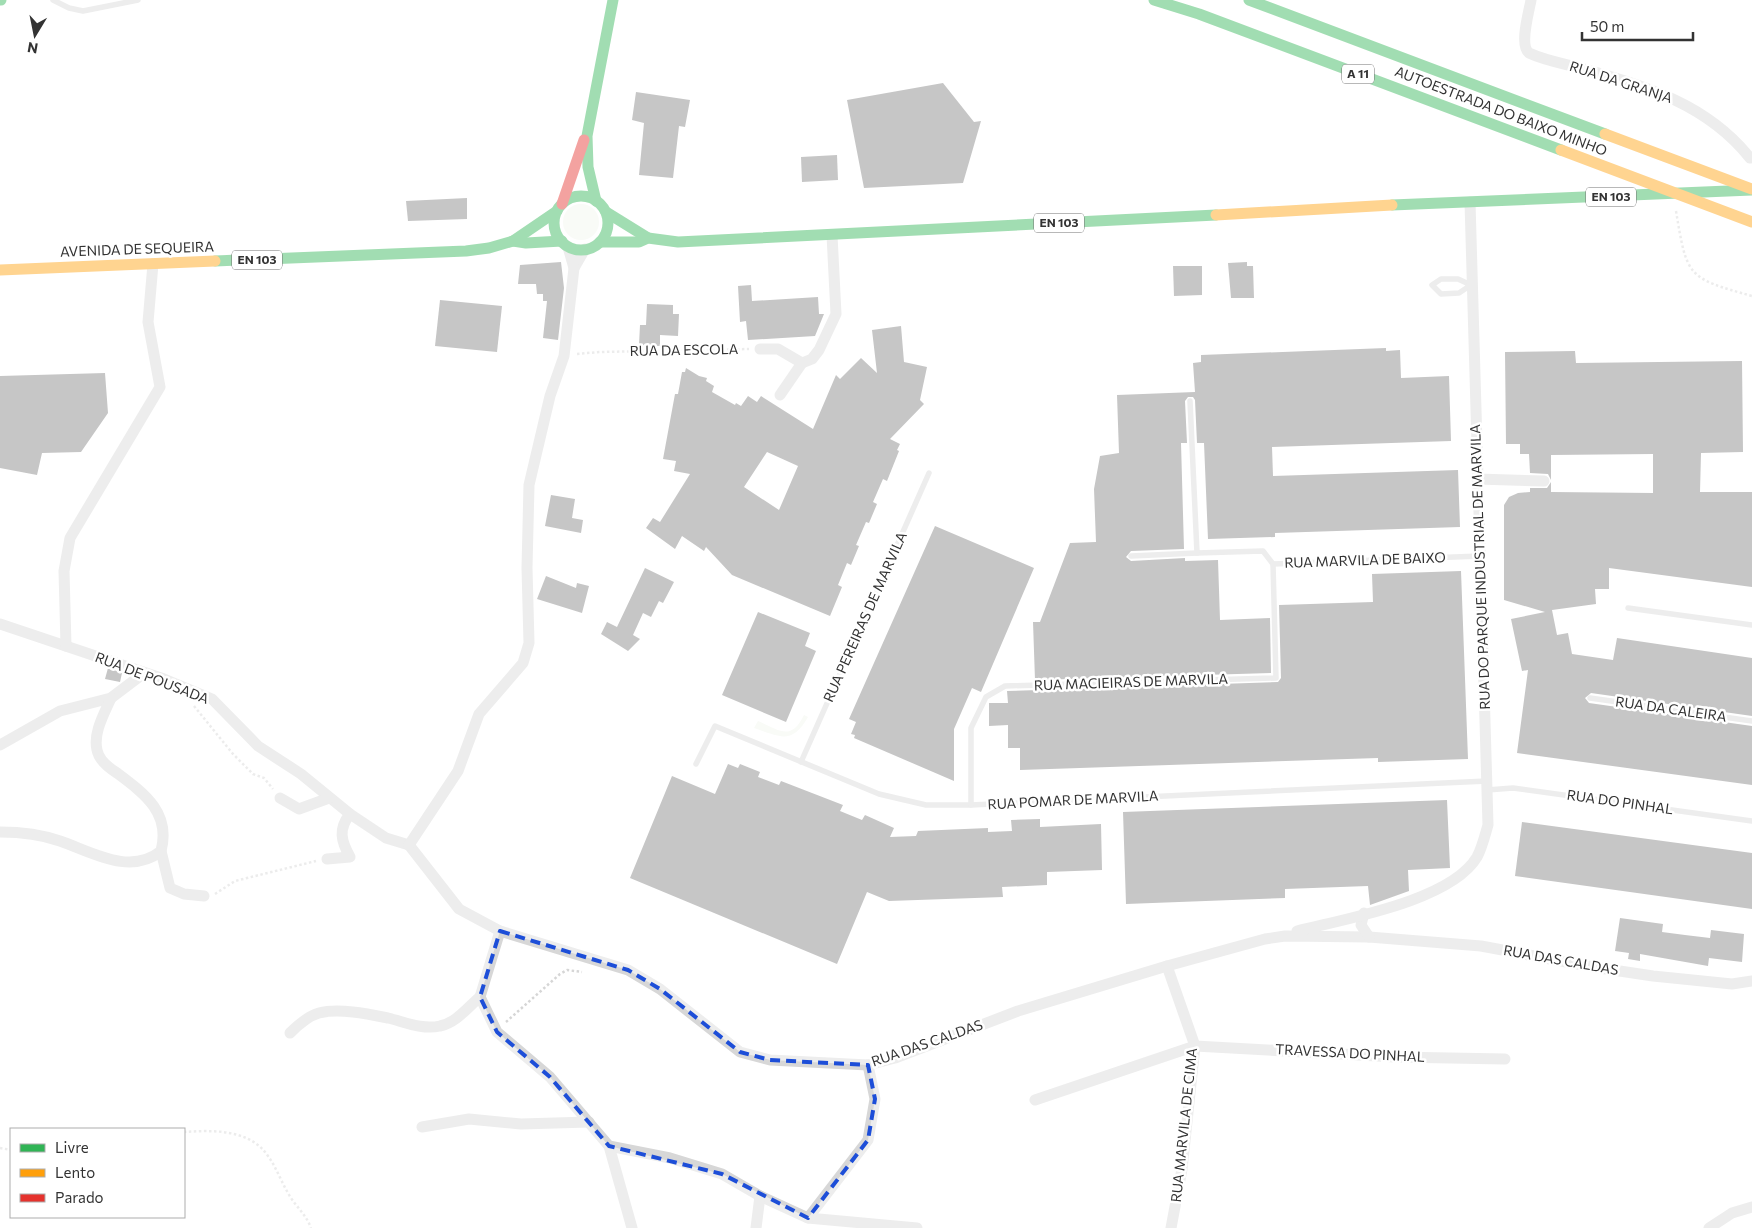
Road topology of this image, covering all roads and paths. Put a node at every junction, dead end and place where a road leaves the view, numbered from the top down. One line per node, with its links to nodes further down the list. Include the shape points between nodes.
1 (53, 0): 2 (lane, via 83,11)
2 (138, 0)
3 (613, 0): 7 (main road)
4 (1154, 0): 15 (main road, AUTOESTRADA DO BAIXO MINHO / A 11, bridge, via 1199,14)
5 (1249, 0): 9 (main road, AUTOESTRADA DO BAIXO MINHO / A 11)
6 (1532, 0): 8 (street, RUA DA GRANJA, via 1524,43 1529,53 1666,94 1710,120)
7 (587, 136): 11 (main road, via 588,167); 13 (main road)
8 (1750, 158)
9 (1752, 190): 10 (main road, EN 103)
10 (1673, 195): 12 (main road, EN 103); 26 (path, via 1683,254 1693,273 1726,289)
11 (596, 201): 13 (main road, EN 103, via 576,196); 14 (main road, EN 103)
12 (1470, 202): 16 (main road, EN 103); 25 (street, RUA DO PARQUE INDUSTRIAL DE MARVILA)
13 (560, 207): 18 (main road, AVENIDA DE SEQUEIRA / EN 103); 20 (main road, via 554,227)
14 (606, 212): 17 (main road, EN 103); 19 (main road, via 607,230)
15 (1752, 222)
16 (832, 236): 17 (main road, EN 103, via 678,242); 29 (street, via 836,314 819,350)
17 (648, 238): 19 (main road, EN 103, via 639,242)
18 (513, 241): 20 (main road, AVENIDA DE SEQUEIRA / EN 103); 22 (main road, AVENIDA DE SEQUEIRA / EN 103, via 466,251)
19 (600, 242): 21 (main road, EN 103)
20 (565, 244): 21 (main road, EN 103); 23 (street)
21 (585, 249): 23 (street)
22 (153, 264): 24 (main road, AVENIDA DE SEQUEIRA / EN 103); 42 (street, via 148,322 160,387 70,538 64,571)
23 (574, 268): 28 (street)
24 (0, 270)
25 (1471, 285): 25 (lane, via 1458,279 1441,279 1432,285 1441,294 1459,293); 33 (street, RUA DO PARQUE INDUSTRIAL DE MARVILA)
26 (1752, 296)
27 (760, 349): 28 (path, RUA DA ESCOLA, via 599,352); 29 (street, via 778,349)
28 (564, 356): 58 (street, via 550,396 530,485 528,653 523,664 480,714 458,771)
29 (802, 363): 30 (street)
30 (780, 395)
31 (1190, 401): 35 (lane)
32 (929, 473): 49 (lane, RUA PEREIRAS DE MARVILA)
33 (1478, 480): 34 (street); 37 (street, RUA DO PARQUE INDUSTRIAL DE MARVILA)
34 (1544, 481)
35 (1197, 553): 36 (lane, RUA MARVILA DE BAIXO); 38 (lane, RUA MARVILA DE BAIXO, via 1263,551)
36 (1131, 556)
37 (1480, 556): 38 (lane, RUA MARVILA DE BAIXO); 51 (street, RUA DO PARQUE INDUSTRIAL DE MARVILA)
38 (1273, 564): 54 (lane, RUA MACIEIRAS DE MARVILA, via 1276,678 1005,686 986,697 971,728)
39 (1628, 608): 41 (lane)
40 (0, 624): 42 (street, RUA DE POUSADA)
41 (1752, 625)
42 (66, 646): 43 (street, RUA DE POUSADA)
43 (144, 673): 44 (street, RUA DE POUSADA); 45 (street)
44 (195, 692): 52 (path, via 194,708 232,754 253,774 264,778); 53 (street, RUA DE POUSADA, via 212,699 258,746 301,774)
45 (111, 698): 48 (street, via 60,711); 59 (street, via 97,734 97,751 107,766 145,796 159,812 164,827)
46 (1590, 698): 47 (lane, RUA DA CALEIRA)
47 (1752, 721)
48 (0, 745)
49 (801, 762): 50 (lane, RUA POMAR DE MARVILA, via 715,726); 54 (lane, RUA POMAR DE MARVILA, via 879,794 926,805)
50 (696, 764)
51 (1487, 785): 54 (lane, RUA POMAR DE MARVILA); 56 (lane, RUA DO PINHAL); 62 (street, RUA DO PARQUE INDUSTRIAL DE MARVILA, via 1488,825 1477,858 1453,881)
52 (280, 798): 53 (street, via 299,809)
53 (329, 798): 55 (street, RUA DE POUSADA)
54 (971, 805)
55 (350, 814): 58 (street, RUA DE POUSADA, via 386,838); 60 (street, via 343,825 342,838 350,857)
56 (1752, 821)
57 (0, 832): 59 (street, via 29,832 103,859 134,862 151,859)
58 (408, 845): 65 (street, RUA DAS CALDAS, via 459,909)
59 (161, 851): 61 (street, via 170,888 184,894)
60 (327, 859): 61 (path, via 236,882 218,894)
61 (204, 896)
62 (1417, 898): 63 (street, RUA DAS CALDAS)
63 (1364, 913): 64 (street, RUA DAS CALDAS); 67 (street, via 1361,926)
64 (1345, 918): 66 (street, via 1345,930); 68 (street, RUA DAS CALDAS)
65 (500, 931): 72 (street); 77 (street, RUA DAS CALDAS, via 628,970 660,988 740,1052 770,1060)
66 (1352, 936): 67 (street, RUA DAS CALDAS); 68 (street, RUA DAS CALDAS)
67 (1369, 937): 71 (street, RUA DAS CALDAS, via 1480,946 1663,977 1732,984)
68 (1265, 939): 69 (street, RUA DAS CALDAS)
69 (1167, 966): 75 (street, RUA MARVILA DE CIMA); 77 (street, RUA DAS CALDAS, via 1018,1011 895,1058)
70 (582, 972): 74 (path, via 567,970 560,974)
71 (1752, 981)
72 (480, 997): 73 (street, via 461,1015 441,1026 424,1027 367,1015 318,1013); 74 (street)
73 (290, 1032)
74 (497, 1032): 79 (street, via 550,1077)
75 (1195, 1046): 76 (street, TRAVESSA DO PINHAL); 78 (street); 90 (street, RUA MARVILA DE CIMA, via 1182,1169)
76 (1505, 1059)
77 (868, 1065): 85 (street, via 875,1099 868,1140)
78 (1035, 1100)
79 (589, 1122): 80 (street, via 521,1124 470,1119); 82 (street)
80 (422, 1127)
81 (185, 1132): 86 (path, via 227,1132 255,1141 268,1156 291,1198 308,1218)
82 (609, 1146): 83 (street, via 670,1158 722,1174); 87 (street)
83 (760, 1196): 85 (street); 88 (street)
84 (1752, 1207): 91 (street, via 1732,1212)
85 (808, 1218): 89 (street)
86 (311, 1228)
87 (632, 1228)
88 (756, 1228)
89 (917, 1228)
90 (1171, 1228)
91 (1709, 1228)

